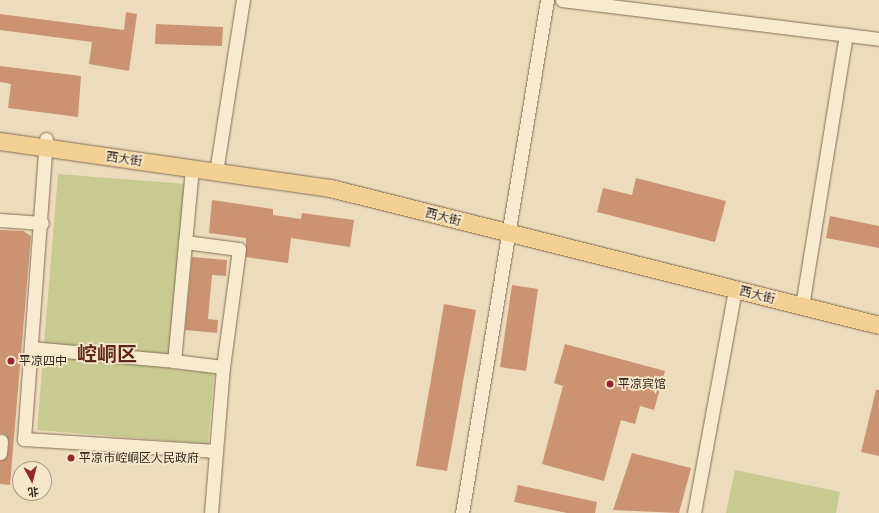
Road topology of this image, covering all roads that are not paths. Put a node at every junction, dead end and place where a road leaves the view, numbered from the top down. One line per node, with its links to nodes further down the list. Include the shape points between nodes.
1 (243, 0): 10 (street)
2 (547, 0): 13 (street)
3 (562, 0): 4 (street)
4 (846, 35): 5 (street); 16 (street)
5 (879, 39)
6 (0, 132): 8 (main road, 西大街)
7 (0, 141): 8 (main road, 西大街)
8 (46, 143): 9 (main road, 西大街); 10 (main road, 西大街); 12 (street)
9 (192, 168): 10 (main road, 西大街); 14 (street)
10 (217, 168): 13 (main road, 西大街, via 332,180)
11 (0, 220): 12 (street)
12 (42, 223): 19 (street)
13 (510, 229): 15 (main road, 西大街); 16 (main road, 西大街); 24 (street)
14 (185, 242): 20 (street); 21 (street, via 239,249)
15 (735, 289): 16 (main road, 西大街); 25 (street)
16 (803, 302): 17 (main road, 西大街); 18 (main road, 西大街)
17 (879, 316)
18 (879, 325)
19 (32, 348): 20 (street); 22 (street, via 24,439)
20 (174, 361): 21 (street)
21 (223, 367): 22 (street)
22 (216, 451): 23 (street)
23 (211, 513)
24 (463, 513)
25 (694, 513)

